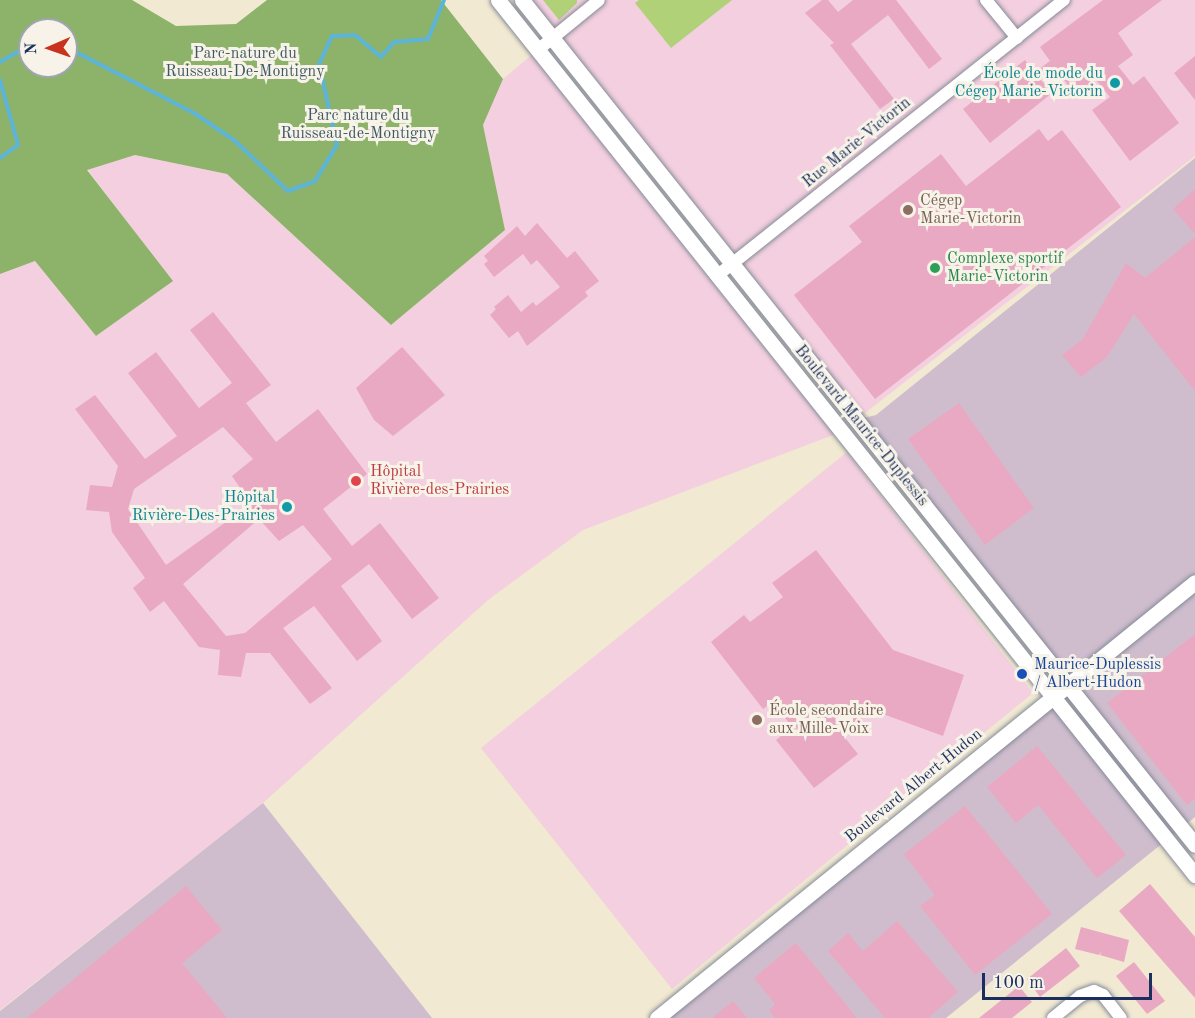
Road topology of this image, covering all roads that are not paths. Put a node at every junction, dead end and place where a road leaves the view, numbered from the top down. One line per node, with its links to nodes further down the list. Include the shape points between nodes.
1 (498, 0): 8 (street, Boulevard Maurice-Duplessis)
2 (522, 0): 6 (street, Boulevard Maurice-Duplessis)
3 (599, 0): 6 (street)
4 (986, 0): 7 (street)
5 (1064, 0): 7 (street, Rue Marie-Victorin)
6 (553, 38): 8 (street); 9 (street, Boulevard Maurice-Duplessis)
7 (1017, 38): 9 (street, Rue Marie-Victorin)
8 (539, 49): 10 (street, Boulevard Maurice-Duplessis)
9 (733, 264): 10 (street, Rue Marie-Victorin); 12 (street, Boulevard Maurice-Duplessis)
10 (718, 275): 13 (street, Boulevard Maurice-Duplessis)
11 (1195, 582): 12 (street, Boulevard Albert-Hudon)
12 (1068, 686): 13 (street, Boulevard Albert-Hudon); 14 (street, Boulevard Maurice-Duplessis)
13 (1054, 698): 15 (street, Boulevard Maurice-Duplessis); 16 (street, Boulevard Albert-Hudon)
14 (1195, 845)
15 (1195, 875)
16 (657, 1018)
17 (1053, 1018): 18 (street, via 1080,996 1094,991)
18 (1121, 1018)

